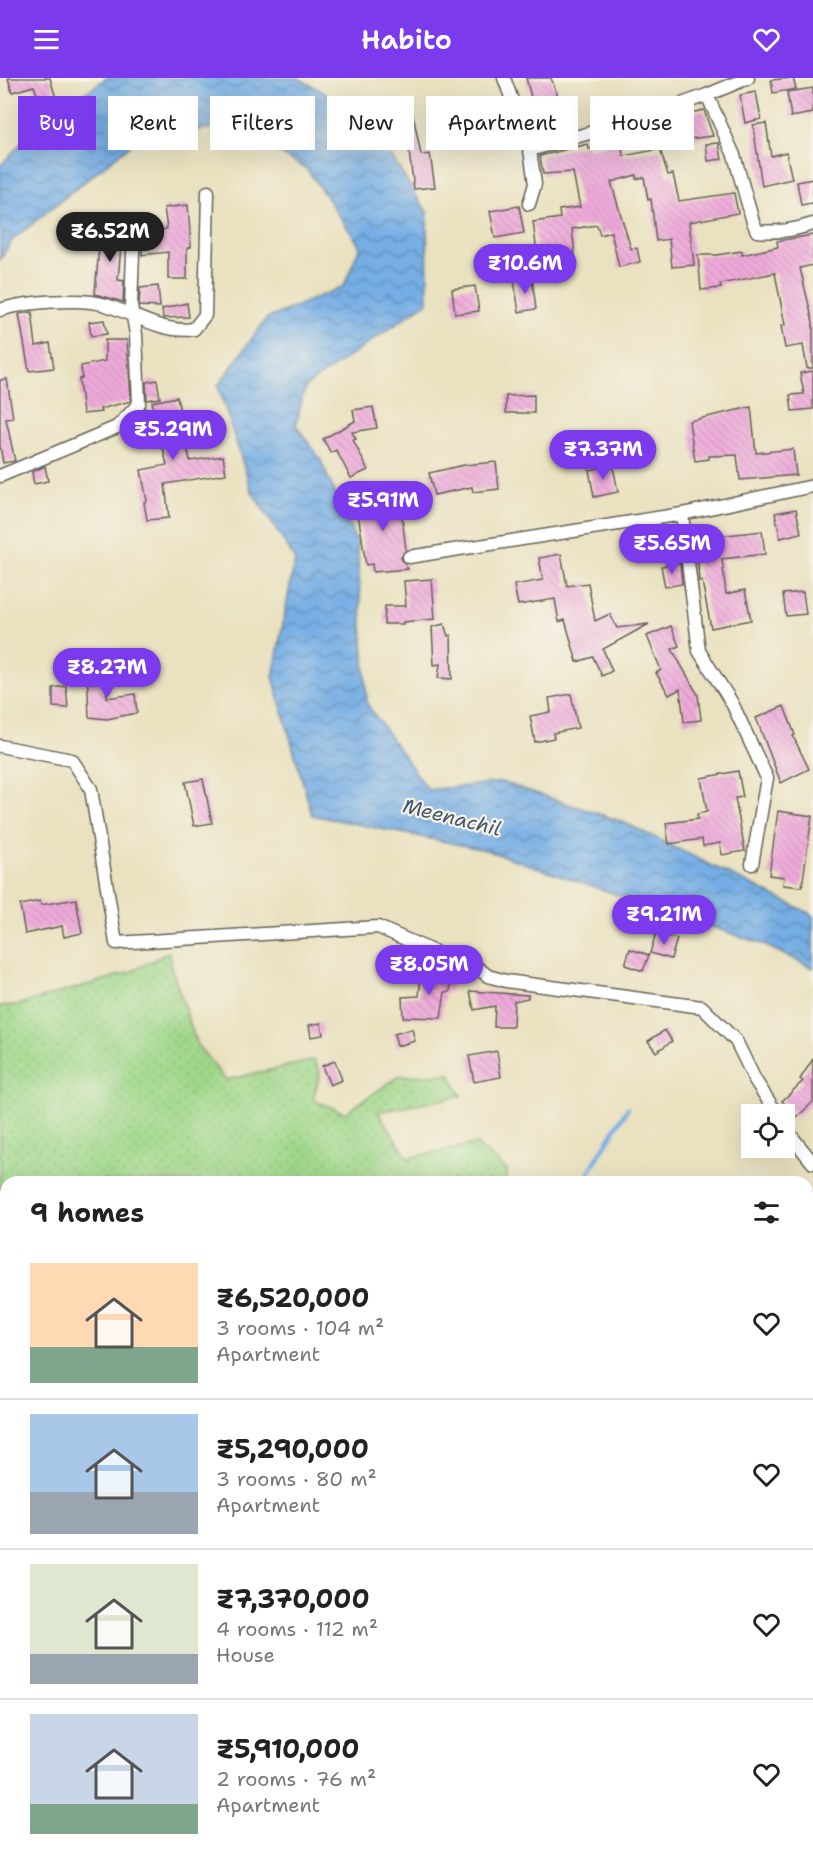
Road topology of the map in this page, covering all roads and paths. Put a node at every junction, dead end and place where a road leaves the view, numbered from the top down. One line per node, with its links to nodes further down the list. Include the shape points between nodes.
1 (504, 78): 4 (street)
2 (747, 78): 3 (street)
3 (707, 95): 5 (street); 9 (street, via 734,155 757,231 788,232)
4 (510, 96)
5 (578, 136)
6 (530, 150): 8 (street, via 535,184)
7 (208, 192): 12 (street, via 205,315 194,329 180,331)
8 (529, 204)
9 (813, 224)
10 (134, 227): 12 (street)
11 (0, 310): 12 (street, via 27,303 79,300 106,305)
12 (133, 318): 13 (street, via 139,404 117,428)
13 (0, 476)
14 (813, 487): 15 (street)
15 (682, 514): 16 (street); 18 (street, via 699,651 732,703 767,778)
16 (409, 557)
17 (0, 746): 19 (street, via 72,760 91,789 116,943 378,927 439,954 465,958 488,976 506,981 702,1007 736,1041)
18 (752, 864)
19 (771, 1104)
20 (795, 1141): 21 (street)
21 (813, 1163)

